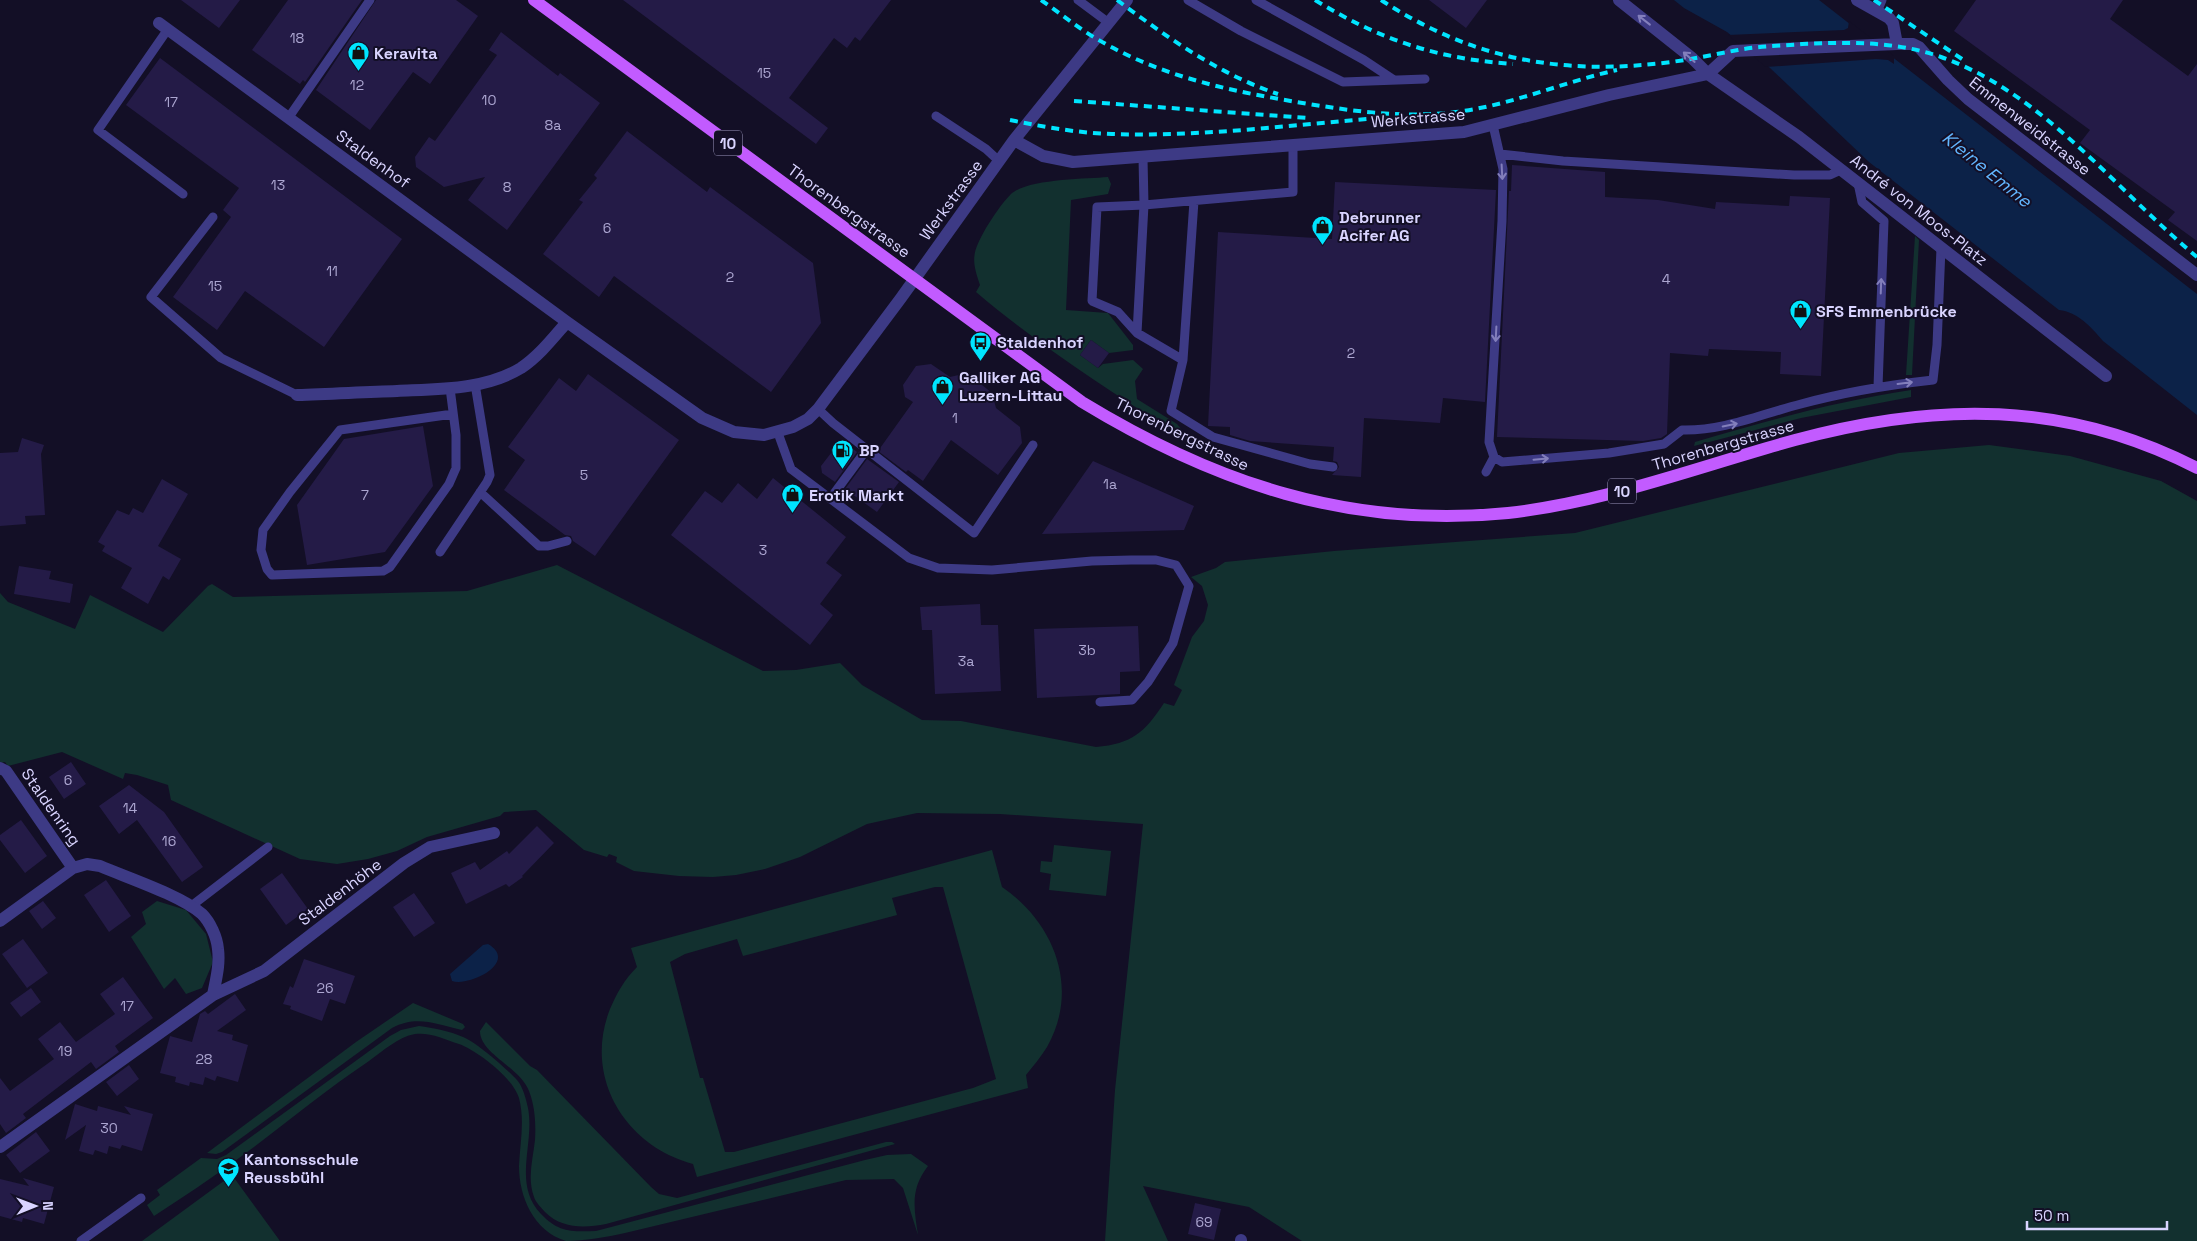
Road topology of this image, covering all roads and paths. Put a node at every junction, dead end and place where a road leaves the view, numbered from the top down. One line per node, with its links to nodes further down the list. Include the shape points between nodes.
1 (370, 0): 17 (lane)
2 (534, 0): 32 (main road, Thorenbergstrasse / 10)
3 (1078, 0): 10 (lane)
4 (1127, 0): 10 (street, Werkstrasse)
5 (1188, 0): 15 (lane, via 1241,31 1343,82)
6 (1256, 0): 15 (lane)
7 (1619, 0): 13 (street, one-way to 7)
8 (1856, 0): 9 (street)
9 (1880, 6): 12 (street, via 1893,24)
10 (1109, 22): 19 (street, Werkstrasse)
11 (164, 26): 17 (street, Staldenhof); 26 (lane, via 98,130)
12 (1897, 44): 13 (street, Emmenweidstrasse, via 1739,51 1728,54); 31 (street, Emmenweidstrasse, via 1919,47 1968,99)
13 (1708, 74): 18 (street, Werkstrasse); 24 (street, André von Moos-Platz)
14 (1425, 79): 15 (lane)
15 (1394, 80)
16 (936, 116): 23 (lane)
17 (289, 117): 33 (street, Staldenhof)
18 (1493, 124): 20 (street, Werkstrasse, via 1464,132); 21 (lane)
19 (1014, 140): 22 (street, Werkstrasse, via 1043,156 1063,161); 23 (street, Werkstrasse)
20 (1293, 146): 22 (street, Werkstrasse); 27 (lane, via 1294,192)
21 (1500, 154): 24 (lane, via 1794,175 1830,175); 46 (lane, one-way to 46, via 1503,169 1502,221 1488,442)
22 (1144, 158): 28 (lane)
23 (999, 160): 32 (street, Werkstrasse)
24 (1841, 170): 25 (street, André von Moos-Platz)
25 (1858, 183): 30 (street, André von Moos-Platz); 38 (lane, one-way to 25, via 1884,221 1862,202)
26 (183, 194)
27 (1194, 201): 28 (lane); 35 (lane)
28 (1144, 205): 34 (lane); 34 (lane, via 1097,206 1092,301 1118,312)
29 (212, 217): 40 (lane, via 151,297 221,358)
30 (1941, 248): 36 (street, André von Moos-Platz); 38 (lane, one-way to 30, via 1933,380)
31 (2197, 275)
32 (915, 278): 41 (street, Staldenhof); 48 (main road, Thorenbergstrasse / 10, via 1037,370 1113,420 1211,470 1247,484 1346,508 1444,515 1506,513 1540,508 1636,487 1827,432 1890,419 1954,413 2013,414 2078,423 2138,441)
33 (567, 322): 37 (street, via 521,368); 43 (street, Staldenhof, via 719,427 749,435)
34 (1137, 333): 35 (lane)
35 (1183, 360): 47 (lane, via 1172,410 1213,437 1310,464)
36 (2106, 376)
37 (476, 384): 39 (street); 50 (lane, via 490,475)
38 (1878, 387): 46 (lane, one-way to 38, via 1502,462 1609,453 1664,444 1682,430 1728,425 1827,397)
39 (450, 388): 40 (street); 42 (lane)
40 (297, 395)
41 (818, 409): 43 (street, Staldenhof, via 808,419); 45 (lane)
42 (453, 414): 42 (lane, via 456,468 449,484 390,567 383,571 272,575 266,569 261,550 263,530 340,430)
43 (778, 433): 51 (lane, via 791,469)
44 (1033, 445): 45 (lane, via 974,533)
45 (867, 449): 51 (lane)
46 (1494, 457): 49 (lane)
47 (1333, 467)
48 (2197, 468)
49 (1486, 472)
50 (480, 492): 52 (lane, via 539,546); 53 (lane)
51 (830, 499): 54 (lane, via 909,558 938,568 992,570 1131,560 1156,560 1176,565 1189,586 1173,643 1132,700)
52 (567, 541)
53 (440, 552)
54 (1100, 702)
55 (0, 768): 58 (street, Staldenring, via 6,771)
56 (494, 833): 61 (street, Staldenhöhe, via 430,847 404,863 264,971)
57 (268, 847): 59 (lane)
58 (73, 868): 59 (street, via 87,864 100,866); 60 (street)
59 (190, 907): 61 (street, via 203,915 218,947 219,966)
60 (0, 921)
61 (213, 995): 62 (street, Staldenhöhe)
62 (0, 1147)
63 (141, 1198): 64 (lane)
64 (81, 1241)

